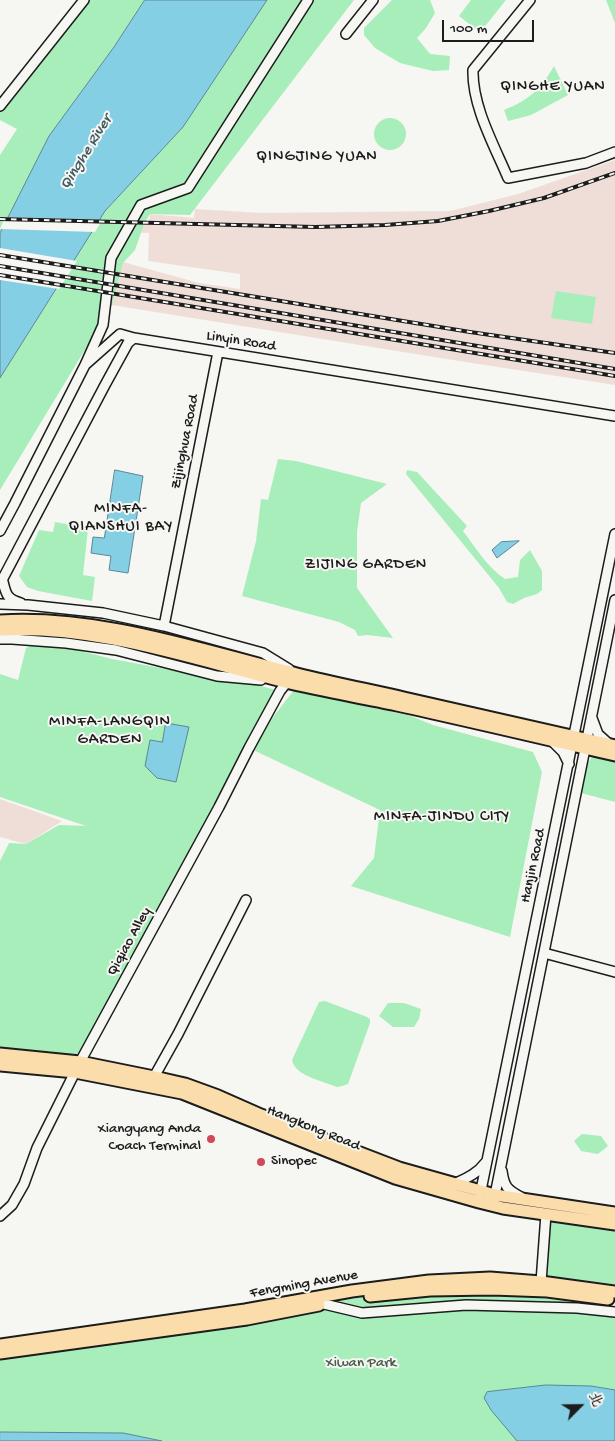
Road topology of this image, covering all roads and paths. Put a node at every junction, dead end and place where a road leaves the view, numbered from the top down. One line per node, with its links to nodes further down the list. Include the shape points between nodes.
1 (84, 0): 6 (street)
2 (308, 0): 12 (street, via 188,188 142,205 111,258 103,325)
3 (373, 0): 5 (street)
4 (530, 0): 9 (street, via 473,70 472,84 508,178 586,163)
5 (346, 34)
6 (11, 92): 7 (street); 8 (street)
7 (0, 99)
8 (0, 106)
9 (615, 152)
10 (134, 338): 11 (street, Linyin Road); 12 (street, Linyin Road, via 120,334); 16 (street, via 128,343)
11 (218, 352): 13 (street, Linyin Road); 21 (street, Zijinghua Road)
12 (85, 365): 14 (street)
13 (615, 416)
14 (0, 531)
15 (615, 534): 27 (street, Hanjin Road)
16 (1, 581): 19 (street, via 7,596)
17 (615, 600): 28 (street, Hanjin Road)
18 (0, 604): 19 (street)
19 (28, 605): 21 (street, via 103,613)
20 (0, 620): 24 (main road, via 59,621 103,627)
21 (164, 626): 25 (street, via 263,653)
22 (0, 630): 24 (main road, via 59,631)
23 (0, 639): 26 (street, via 116,650 217,676)
24 (194, 652): 25 (main road); 26 (main road)
25 (298, 674): 29 (main road)
26 (286, 682): 29 (main road); 40 (street, Qiqiao Alley)
27 (578, 717): 29 (street, via 570,728); 30 (street, Hanjin Road)
28 (592, 717): 31 (street, Hanjin Road); 32 (street, via 598,734)
29 (554, 737): 30 (main road); 33 (street)
30 (573, 741): 31 (main road); 33 (street, Hanjin Road)
31 (586, 744): 32 (main road); 34 (street, Hanjin Road)
32 (610, 749): 34 (street, via 592,755)
33 (569, 764): 42 (street, Hanjin Road)
34 (582, 765): 36 (street, Hanjin Road)
35 (246, 900): 41 (street)
36 (544, 954): 37 (street); 43 (street, Hanjin Road)
37 (615, 972)
38 (0, 1054): 40 (main road, Hangkong Road)
39 (0, 1064): 40 (main road, Hangkong Road)
40 (78, 1067): 41 (main road, Hangkong Road); 45 (main road, Hangkong Road, via 182,1093 395,1178); 50 (street, Qiqiao Alley, via 24,1184 12,1205)
41 (154, 1077): 44 (main road, Hangkong Road, via 185,1084 398,1168)
42 (488, 1160): 44 (street, via 479,1171); 45 (street, Hanjin Road)
43 (501, 1166): 46 (street, Hanjin Road); 47 (street, via 503,1182 510,1192)
44 (454, 1184): 45 (main road, Hangkong Road)
45 (480, 1197): 46 (main road, Hangkong Road)
46 (494, 1200): 47 (main road, Hangkong Road); 49 (main road, Hangkong Road)
47 (525, 1200): 48 (main road, Hangkong Road)
48 (615, 1213)
49 (546, 1214): 51 (main road, Hangkong Road); 52 (street)
50 (0, 1216)
51 (615, 1224)
52 (541, 1282): 53 (main road, Fengming Avenue); 57 (main road, Fengming Avenue, via 490,1278 429,1281)
53 (615, 1292)
54 (615, 1300): 55 (main road, Fengming Avenue, via 547,1291 492,1289 430,1290)
55 (324, 1304): 56 (street, via 362,1313 466,1305); 58 (main road, Fengming Avenue)
56 (615, 1312)
57 (0, 1345)
58 (0, 1353)

